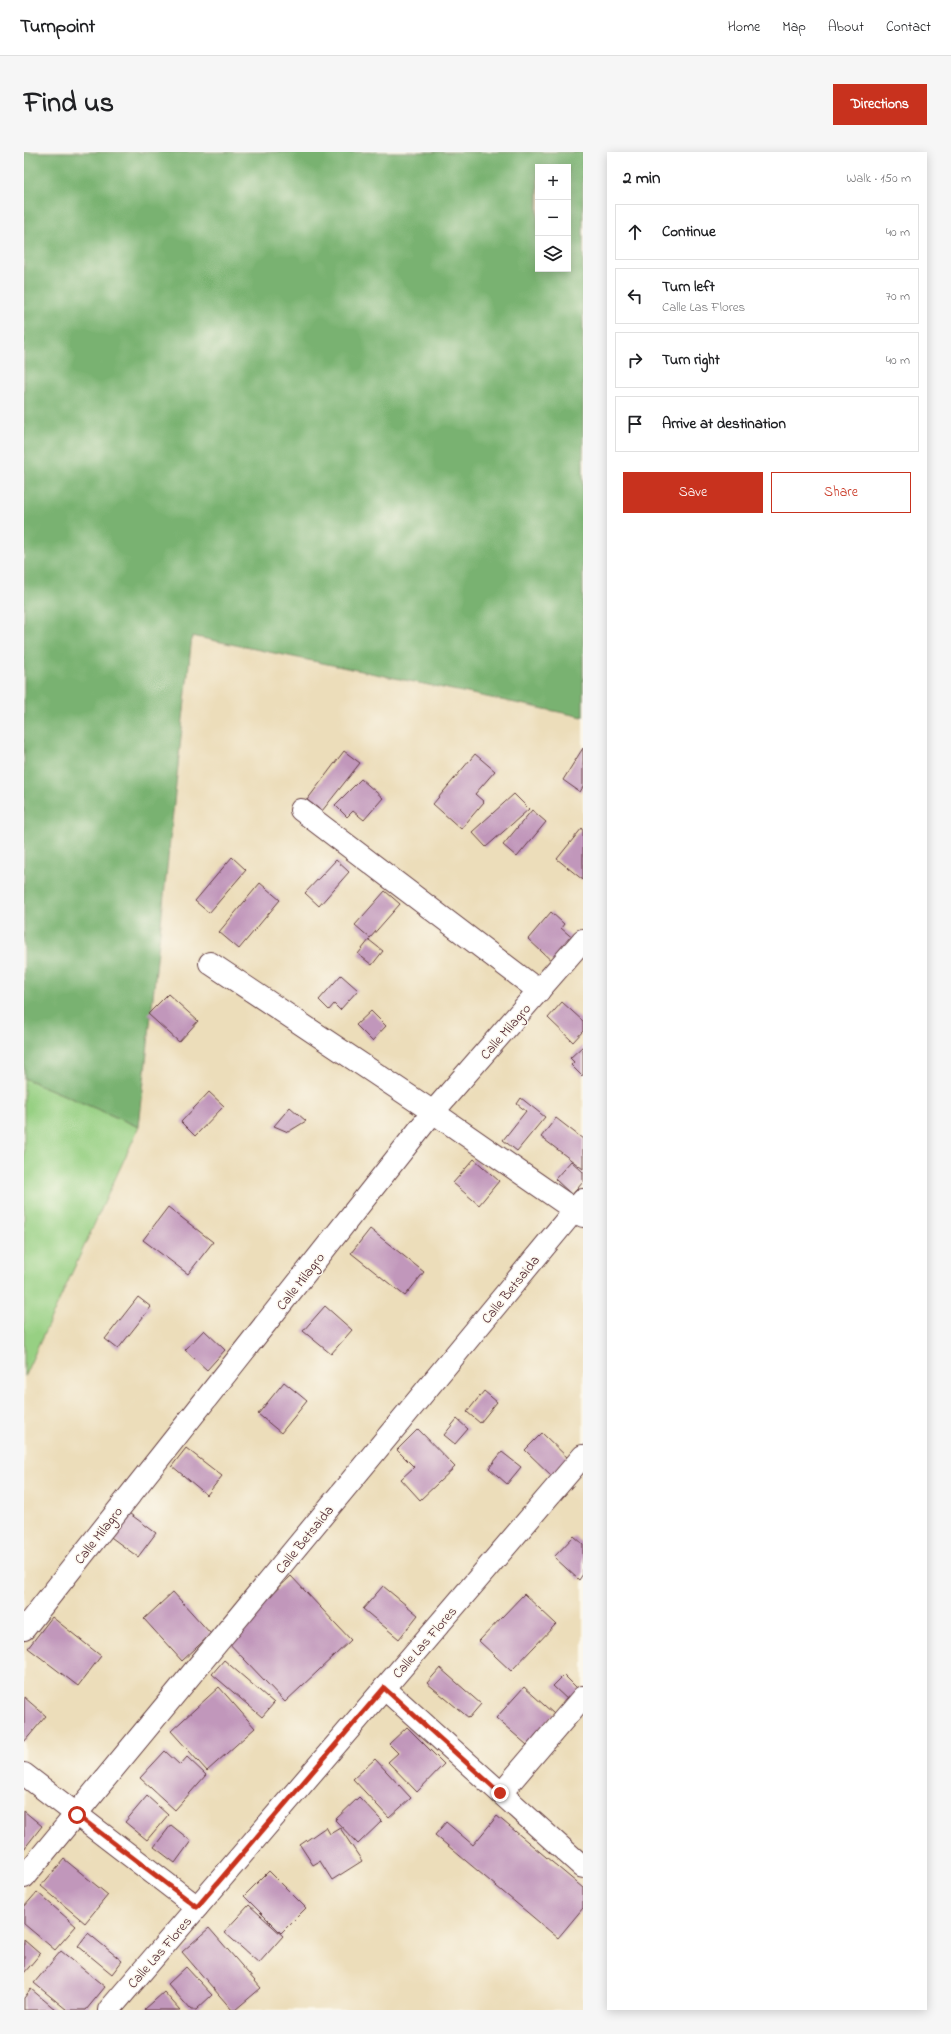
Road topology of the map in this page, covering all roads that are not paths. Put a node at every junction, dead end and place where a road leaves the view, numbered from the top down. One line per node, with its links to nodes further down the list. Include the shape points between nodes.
1 (300, 810): 4 (street)
2 (583, 940): 4 (street, Calle Milagro)
3 (210, 963): 5 (street)
4 (539, 991): 5 (street, Calle Milagro)
5 (433, 1112): 6 (street); 8 (street, Calle Milagro)
6 (580, 1209): 13 (street, Calle Betsaida)
7 (583, 1456): 9 (street, Calle Las Flores)
8 (24, 1629)
9 (384, 1688): 12 (street); 16 (street, Calle Las Flores)
10 (583, 1697): 12 (street)
11 (24, 1774): 13 (street)
12 (500, 1793): 14 (street)
13 (77, 1815): 15 (street, Calle Betsaida); 16 (street)
14 (583, 1867)
15 (24, 1877)
16 (197, 1907): 17 (street, Calle Las Flores)
17 (109, 2010)

